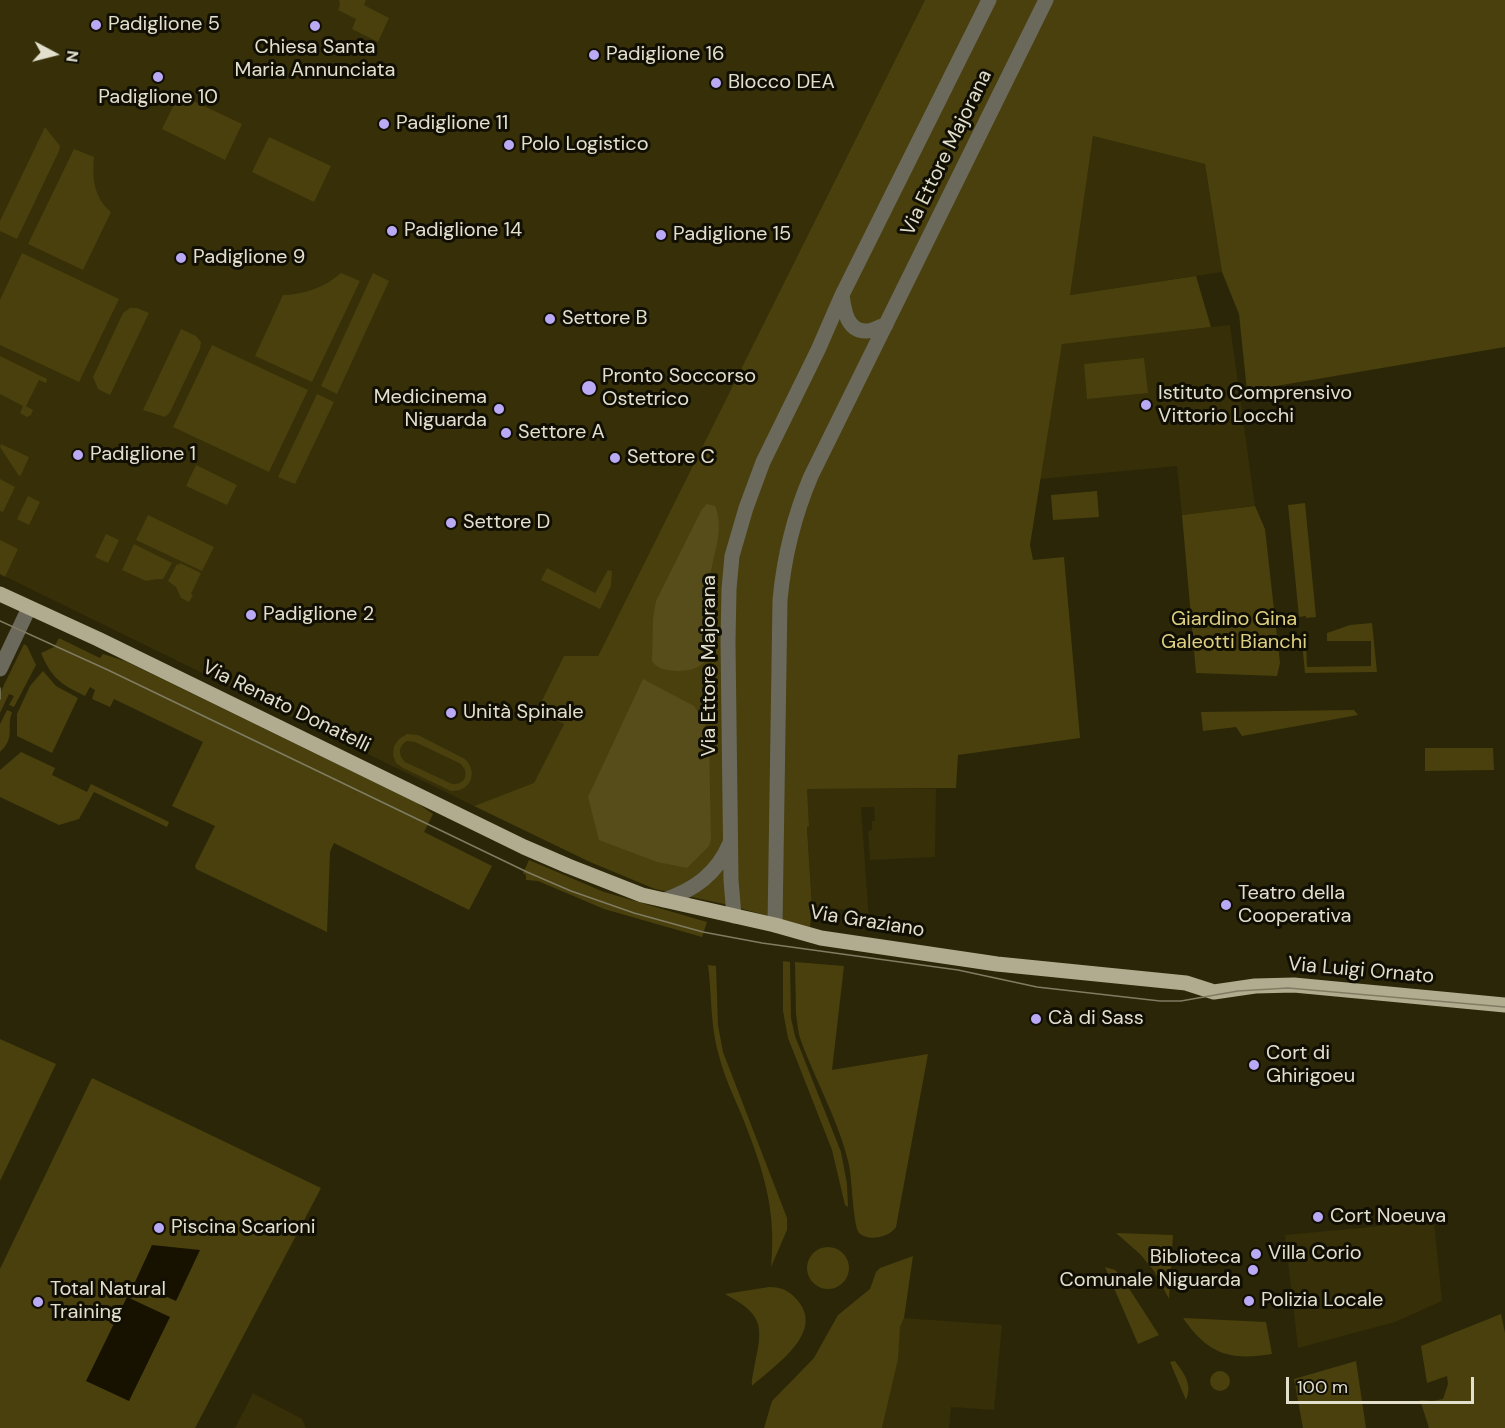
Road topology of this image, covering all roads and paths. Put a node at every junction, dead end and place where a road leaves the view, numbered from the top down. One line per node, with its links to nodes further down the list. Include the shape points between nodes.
1 (989, 0): 3 (street, Via Ettore Majorana)
2 (1046, 0): 4 (street, Via Ettore Majorana)
3 (842, 295): 4 (street, via 845,317 854,327 866,331); 8 (street, Via Ettore Majorana, via 763,462 732,556 728,636)
4 (886, 325): 12 (street, Via Ettore Majorana, via 811,476 795,517 786,558 780,621)
5 (0, 594): 6 (main road, Via Renato Donatelli)
6 (29, 608): 7 (street); 9 (main road, Via Renato Donatelli)
7 (0, 669)
8 (732, 834): 10 (street, via 722,858 700,883); 11 (street, Via Ettore Majorana)
9 (524, 847): 10 (main road, Via Graziano)
10 (663, 900): 11 (main road, Via Graziano)
11 (734, 916): 12 (main road, Via Graziano)
12 (775, 925): 13 (main road, Via Graziano, via 843,941 997,964 1186,983)
13 (1214, 992): 14 (main road, Via Luigi Ornato, via 1294,985)
14 (1505, 1005)

